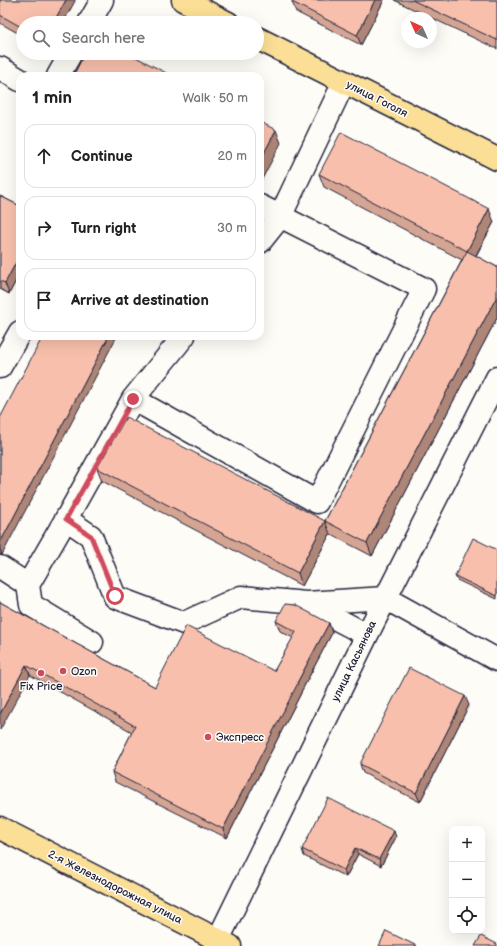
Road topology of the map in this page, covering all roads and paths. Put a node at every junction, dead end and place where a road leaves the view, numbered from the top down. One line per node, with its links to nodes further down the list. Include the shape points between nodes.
1 (102, 0): 3 (street)
2 (183, 0): 4 (main road)
3 (92, 16)
4 (214, 16)
5 (264, 42): 10 (main road, улица Гоголя)
6 (67, 60): 8 (street)
7 (0, 68): 9 (street)
8 (60, 72)
9 (16, 78)
10 (344, 82): 11 (main road, улица Гоголя); 13 (street)
11 (497, 159)
12 (264, 208): 13 (street)
13 (280, 217): 14 (street); 19 (street, via 424,289 318,502)
14 (264, 237)
15 (16, 339): 17 (street)
16 (181, 340): 19 (street)
17 (0, 367)
18 (497, 378): 23 (street, улица Касьянова)
19 (133, 399): 20 (street)
20 (66, 519): 22 (street); 24 (street, via 91,536 115,596 184,623 241,597)
21 (0, 567): 22 (street)
22 (28, 585): 26 (street, via 31,605)
23 (385, 598): 24 (street); 25 (street, улица Касьянова); 27 (street)
24 (306, 603): 25 (street)
25 (367, 635): 29 (street, улица Касьянова)
26 (92, 642)
27 (497, 660)
28 (0, 828): 29 (main road, 2-я Железнодорожная улица)
29 (221, 944)

